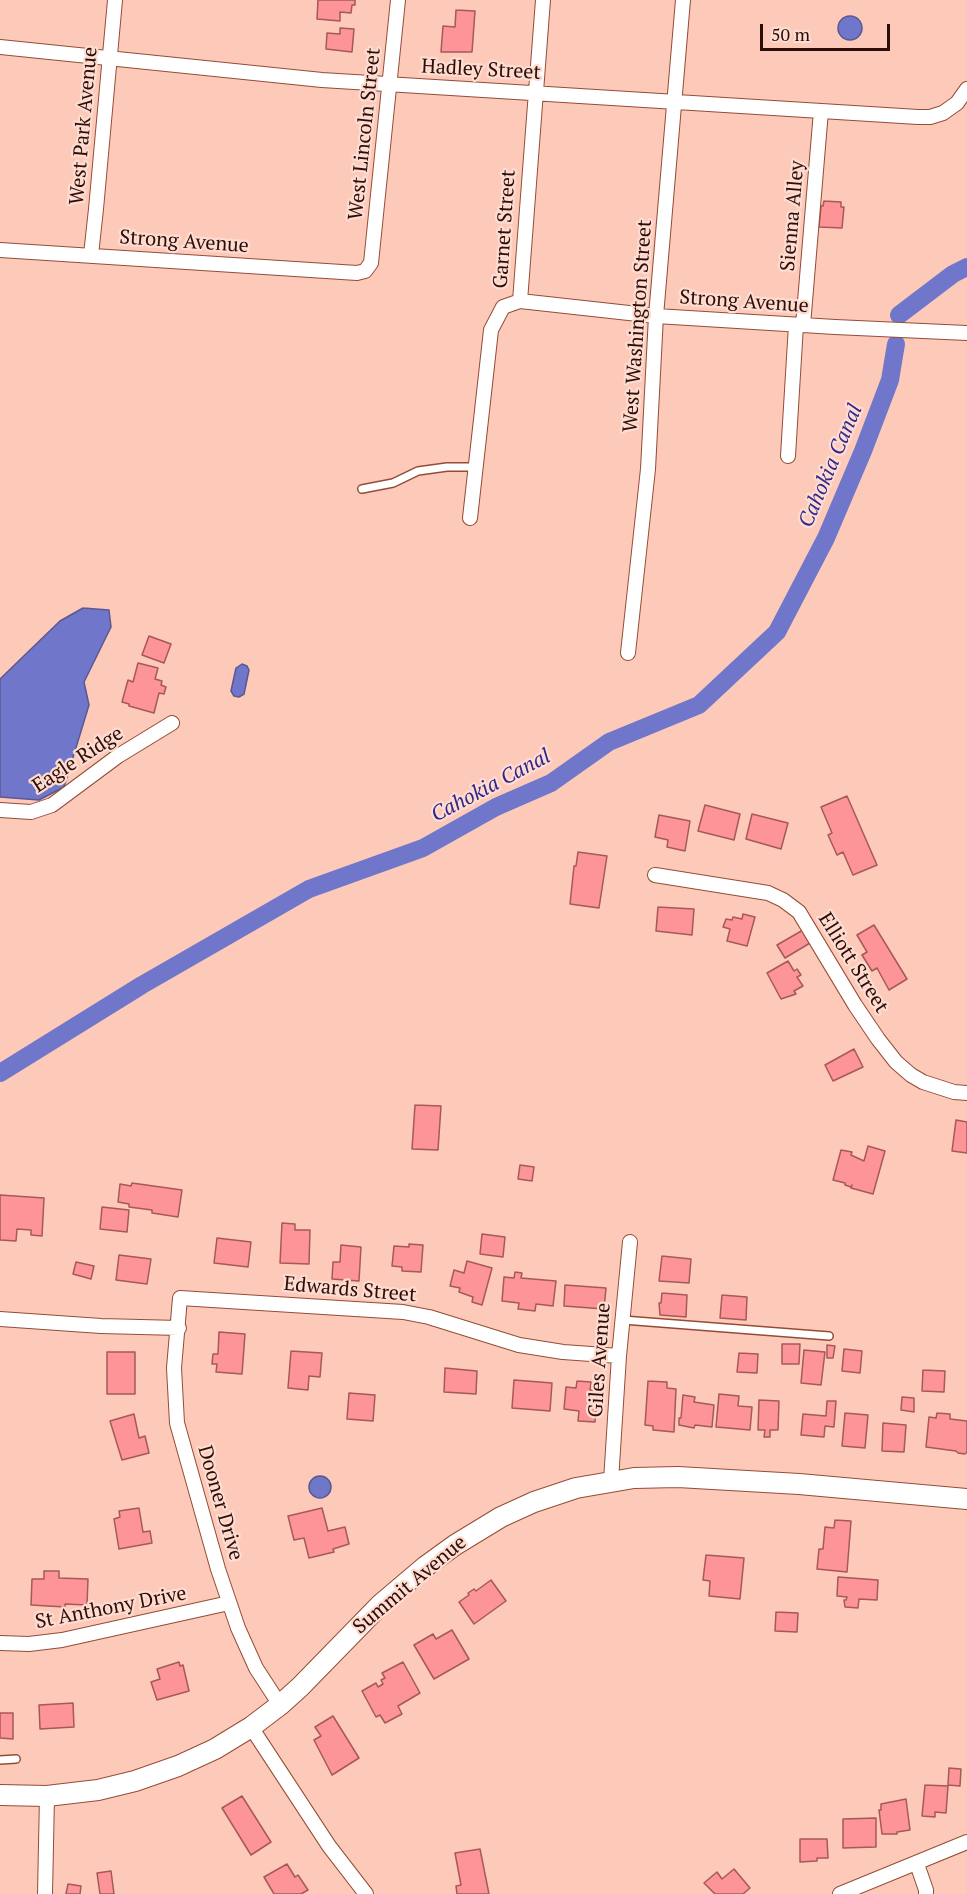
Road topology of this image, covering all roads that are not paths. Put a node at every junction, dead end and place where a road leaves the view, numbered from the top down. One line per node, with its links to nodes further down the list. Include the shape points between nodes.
1 (114, 0): 6 (street, West Park Avenue)
2 (398, 0): 7 (street, West Lincoln Street)
3 (543, 0): 9 (street, Garnet Street)
4 (683, 0): 10 (street, West Washington Street)
5 (0, 47): 6 (street, Hadley Street)
6 (109, 58): 7 (street, Hadley Street); 13 (street, West Park Avenue)
7 (390, 84): 9 (street, Hadley Street); 14 (street, West Lincoln Street, via 371,263)
8 (967, 89): 11 (street, Hadley Street, via 957,103 930,117)
9 (534, 92): 10 (street, Hadley Street); 15 (street, Garnet Street)
10 (675, 101): 11 (street, Hadley Street); 16 (street, West Washington Street)
11 (821, 111): 17 (street, Sienna Alley)
12 (0, 250): 13 (street, Strong Avenue)
13 (91, 255): 14 (street, Strong Avenue)
14 (365, 271)
15 (520, 300): 16 (street, Strong Avenue); 20 (street, Garnet Street, via 503,307 491,330)
16 (656, 316): 17 (street, Strong Avenue); 23 (street, West Washington Street, via 648,469)
17 (800, 325): 18 (street, Strong Avenue); 19 (street, Sienna Alley)
18 (967, 333)
19 (788, 456)
20 (475, 467): 21 (lane, via 418,471 393,483); 22 (street, Garnet Street)
21 (362, 489)
22 (470, 518)
23 (628, 653)
24 (172, 723): 25 (street, Eagle Ridge, via 52,805 31,812)
25 (0, 810)
26 (655, 875): 27 (street, Elliott Street, via 768,893 783,900 799,912 855,1005 896,1062 923,1082)
27 (967, 1093)
28 (630, 1242): 31 (street, Giles Avenue)
29 (180, 1298): 32 (street, Dooner Drive); 34 (street, Edwards Street, via 403,1312 519,1345)
30 (0, 1319): 32 (street)
31 (623, 1320): 33 (lane); 34 (street, Giles Avenue)
32 (179, 1328): 37 (street, Dooner Drive, via 174,1368 177,1423)
33 (829, 1336)
34 (619, 1356): 35 (street, Giles Avenue)
35 (611, 1481): 36 (street, Summit Avenue, via 678,1477); 39 (street, Summit Avenue, via 534,1502 470,1535 380,1605)
36 (967, 1499)
37 (229, 1603): 38 (street, St Anthony Drive, via 62,1640); 39 (street, Dooner Drive, via 256,1668)
38 (0, 1643)
39 (280, 1705): 40 (street, Summit Avenue)
40 (251, 1727): 44 (street, Summit Avenue, via 215,1749 135,1781); 48 (street, via 329,1846)
41 (16, 1759): 42 (lane)
42 (0, 1760)
43 (0, 1795): 44 (street, Summit Avenue)
44 (47, 1796): 47 (street)
45 (967, 1842): 46 (street)
46 (917, 1864): 49 (street); 50 (street)
47 (45, 1894)
48 (366, 1894)
49 (840, 1894)
50 (926, 1894)

